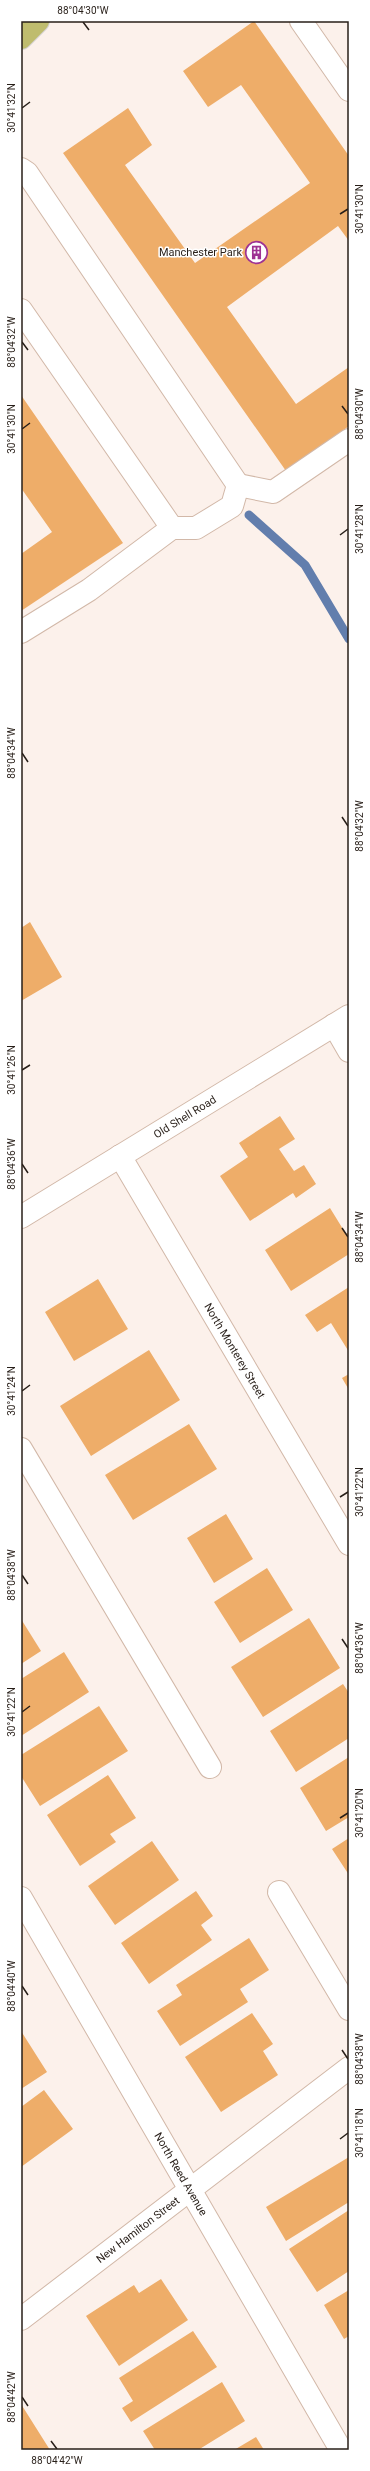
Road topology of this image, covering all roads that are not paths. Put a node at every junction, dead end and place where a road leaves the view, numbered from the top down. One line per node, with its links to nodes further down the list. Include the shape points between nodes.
1 (38, 21): 3 (main road)
2 (301, 21): 4 (street)
3 (21, 38)
4 (349, 90)
5 (21, 169): 8 (street, via 27,173)
6 (21, 310): 9 (street)
7 (349, 440): 8 (street, via 273,492)
8 (238, 485): 9 (street, via 232,506 196,528)
9 (172, 528): 10 (street, via 89,590)
10 (21, 632)
11 (342, 1020): 12 (street); 13 (street, Old Shell Road)
12 (349, 1051)
13 (120, 1156): 14 (street, Old Shell Road); 16 (street, North Monterey Street)
14 (21, 1217)
15 (21, 1449): 17 (street)
16 (349, 1544)
17 (210, 1767)
18 (278, 1892): 20 (street)
19 (21, 1898): 22 (street, North Reed Avenue)
20 (349, 2009)
21 (349, 2068): 22 (street, New Hamilton Street)
22 (190, 2190): 23 (street, New Hamilton Street); 24 (street, North Reed Avenue)
23 (21, 2319)
24 (341, 2450)

